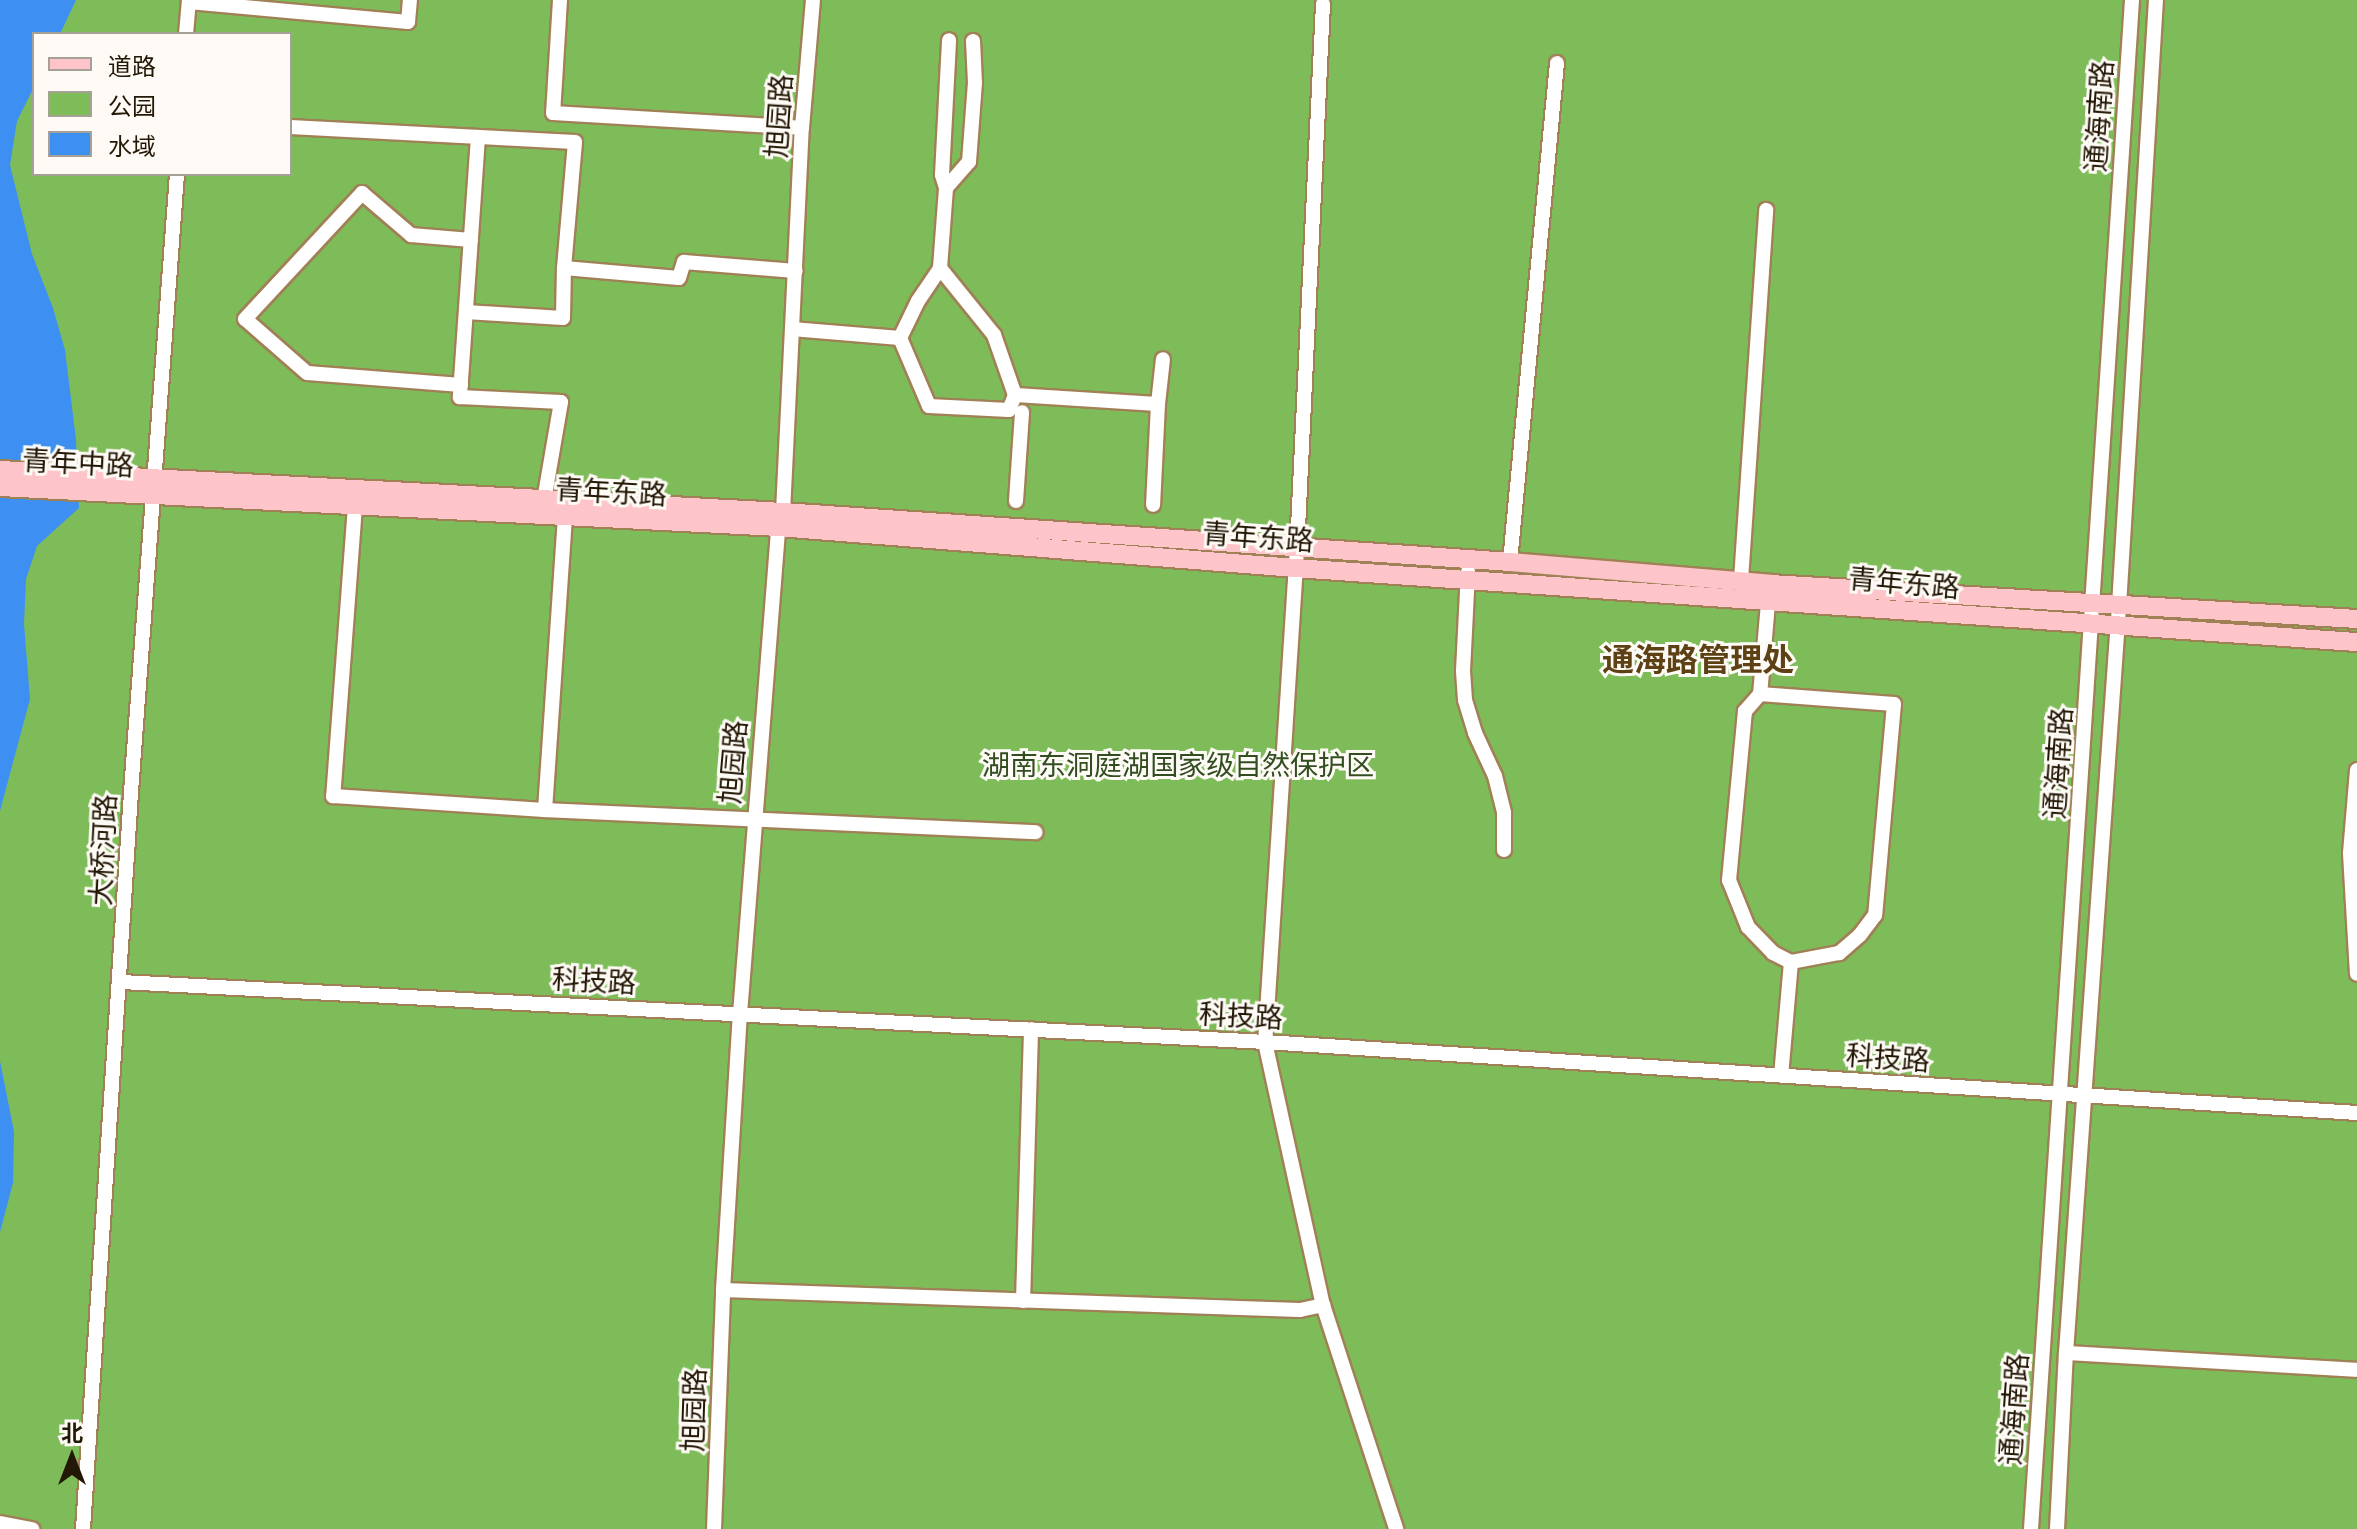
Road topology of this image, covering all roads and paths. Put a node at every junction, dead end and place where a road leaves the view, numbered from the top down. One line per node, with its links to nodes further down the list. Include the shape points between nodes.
1 (410, 0): 7 (street, via 408,22)
2 (560, 0): 16 (street, via 553,113)
3 (813, 0): 16 (street, 旭园路)
4 (2132, 0): 48 (street, 通海南路)
5 (2156, 0): 49 (street, 通海南路)
6 (189, 1): 7 (street); 9 (street)
7 (233, 3)
8 (1323, 4): 42 (street)
9 (186, 32)
10 (949, 40): 12 (street)
11 (973, 41): 13 (street)
12 (948, 61): 13 (street); 19 (street, via 942,175)
13 (972, 63): 19 (street, via 969,162)
14 (1557, 63): 44 (street)
15 (292, 127): 17 (street)
16 (802, 128): 24 (street, 旭园路)
17 (478, 137): 21 (street); 22 (street, via 575,142)
18 (177, 176): 34 (street, 大桥河路)
19 (946, 188): 23 (street)
20 (1766, 210): 46 (street)
21 (471, 240): 25 (street); 29 (street, via 411,235 362,193 245,319 307,373)
22 (564, 268): 24 (street, via 679,278 684,262); 25 (street, via 563,318)
23 (940, 268): 27 (street); 30 (street, via 994,335)
24 (796, 271): 26 (street, 旭园路)
25 (466, 312): 29 (street)
26 (792, 329): 27 (street); 41 (street, 旭园路)
27 (900, 338): 32 (street, via 929,406)
28 (1163, 359): 31 (street)
29 (461, 385): 36 (street, via 460,397 561,402)
30 (1019, 395): 31 (street); 32 (street)
31 (1158, 404): 38 (street)
32 (1015, 411): 37 (street)
33 (0, 470): 34 (main road)
34 (146, 485): 35 (main road, 青年中路); 36 (main road, 青年东路); 39 (main road, 青年东路); 62 (street, 大桥河路)
35 (0, 487)
36 (544, 500): 41 (main road, 青年东路)
37 (1016, 501)
38 (1153, 505)
39 (355, 506): 40 (main road, 青年东路); 56 (street, via 333,796)
40 (565, 518): 41 (main road, 青年东路); 56 (street)
41 (780, 519): 42 (main road, 青年东路); 57 (street, 旭园路)
42 (1296, 558): 43 (main road, 青年东路); 45 (main road, 青年东路); 65 (street)
43 (1469, 560): 44 (main road, 青年东路); 45 (street)
44 (1510, 562): 46 (main road, 青年东路)
45 (1468, 579): 47 (main road, 青年东路); 59 (street, via 1465,700 1495,776 1504,813)
46 (1741, 580): 47 (main road, 青年东路)
47 (1769, 591): 48 (main road, 青年东路); 51 (main road, 青年东路); 54 (street)
48 (2094, 605): 49 (main road, 青年东路); 51 (street, 通海南路)
49 (2119, 606): 50 (main road, 青年东路); 52 (street, 通海南路)
50 (2357, 619)
51 (2093, 625): 52 (main road, 青年东路); 67 (street, 通海南路)
52 (2116, 627): 53 (main road, 青年东路); 68 (street, 通海南路)
53 (2357, 642)
54 (1760, 694): 60 (street, via 1745,711 1729,880 1748,927 1773,953); 60 (street, via 1894,704 1875,915 1839,953)
55 (2357, 770): 61 (street, via 2350,853)
56 (545, 810): 57 (street)
57 (753, 820): 58 (street); 63 (street, 旭园路)
58 (1036, 832)
59 (1504, 850)
60 (1791, 962): 66 (street)
61 (2357, 974)
62 (121, 982): 63 (street, 科技路); 77 (street, 大桥河路)
63 (740, 1014): 64 (street, 科技路); 70 (street, 旭园路)
64 (1031, 1029): 65 (street, 科技路); 71 (street)
65 (1265, 1042): 66 (street, 科技路); 72 (street)
66 (1781, 1076): 67 (street, 科技路)
67 (2061, 1094): 68 (street, 科技路); 80 (street, 通海南路)
68 (2084, 1095): 69 (street, 科技路); 73 (street, 通海南路)
69 (2357, 1113)
70 (723, 1290): 71 (street); 78 (street, 旭园路)
71 (1023, 1301): 72 (street, via 1300,1310)
72 (1323, 1305): 79 (street)
73 (2066, 1353): 74 (street); 81 (street, 通海南路)
74 (2357, 1370)
75 (0, 1523): 76 (street)
76 (32, 1529)
77 (83, 1529)
78 (714, 1529)
79 (1396, 1529)
80 (2031, 1529)
81 (2057, 1529)

